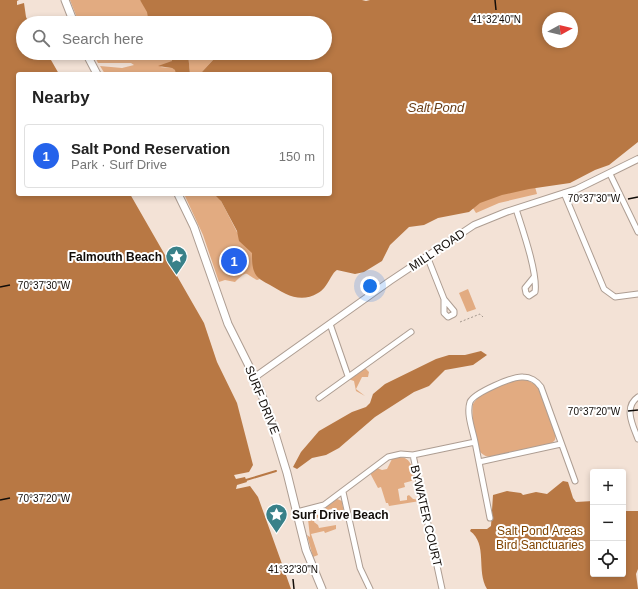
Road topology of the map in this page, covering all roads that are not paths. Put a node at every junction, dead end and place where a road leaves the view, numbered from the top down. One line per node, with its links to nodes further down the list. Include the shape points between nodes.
1 (65, 0): 2 (main road)
2 (71, 16)
3 (90, 60): 4 (main road)
4 (96, 72)
5 (638, 159): 6 (street, MILL ROAD)
6 (610, 174): 7 (street, MILL ROAD); 10 (street)
7 (564, 193): 9 (street, MILL ROAD); 13 (street, via 604,289 615,297)
8 (179, 196): 18 (main road, SURF DRIVE, via 194,227 228,324)
9 (516, 209): 11 (street, MILL ROAD, via 474,225); 12 (street)
10 (638, 232)
11 (427, 256): 14 (street); 15 (street, MILL ROAD)
12 (534, 277)
13 (638, 294)
14 (444, 299)
15 (330, 324): 17 (street); 18 (street, MILL ROAD)
16 (411, 332): 17 (street)
17 (348, 376): 20 (street)
18 (255, 377): 28 (main road, SURF DRIVE, via 277,438)
19 (638, 397): 21 (street, via 632,403 630,412)
20 (319, 398)
21 (638, 439)
22 (475, 442): 23 (street, via 469,412 472,400 479,393 522,377 534,380 541,387); 24 (street); 25 (street)
23 (561, 444): 25 (street); 26 (street)
24 (413, 455): 27 (street, BYWATER COURT, via 388,457); 32 (street, BYWATER COURT)
25 (479, 462): 29 (street)
26 (574, 481)
27 (343, 492): 28 (street, BYWATER COURT, via 322,505); 31 (street, via 360,568)
28 (297, 512): 30 (main road, SURF DRIVE, via 309,560)
29 (490, 518)
30 (322, 589)
31 (370, 589)
32 (442, 589)

